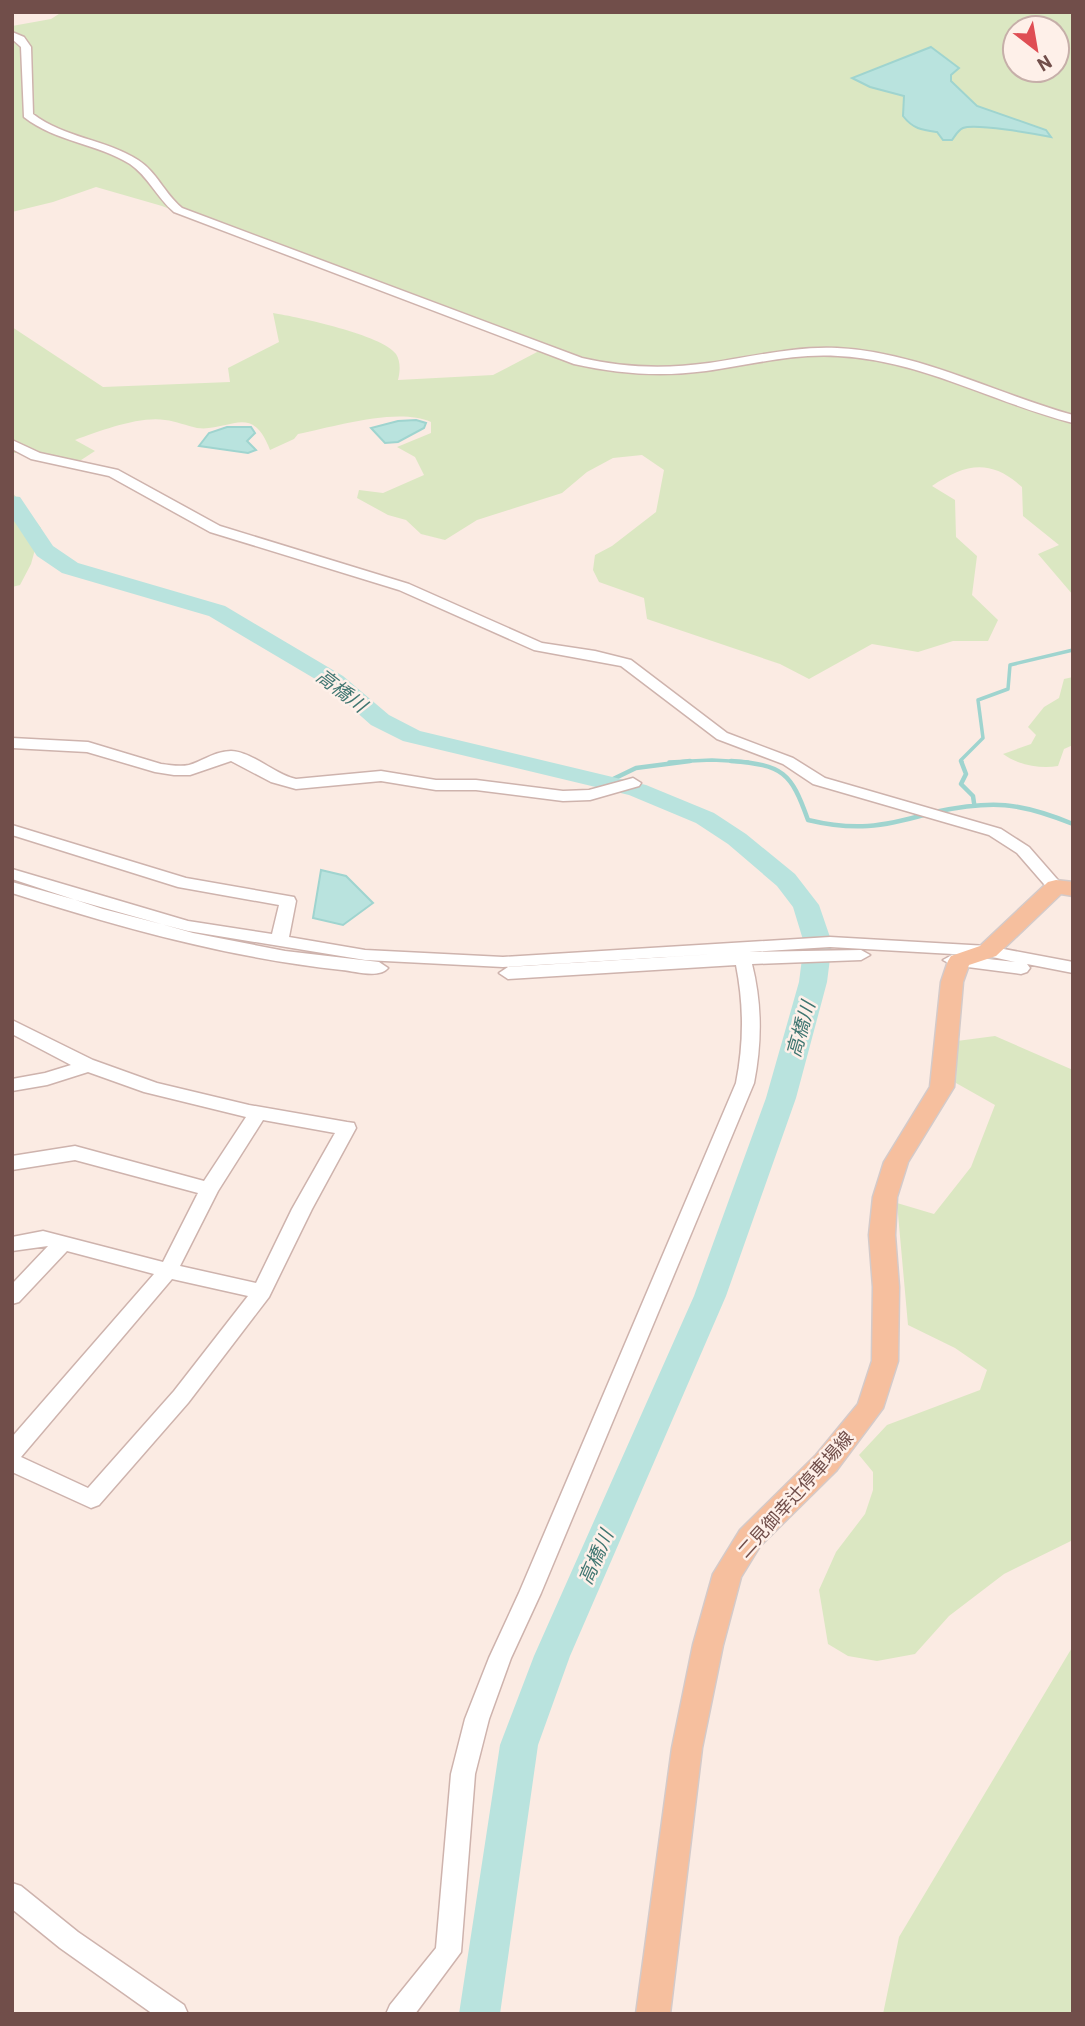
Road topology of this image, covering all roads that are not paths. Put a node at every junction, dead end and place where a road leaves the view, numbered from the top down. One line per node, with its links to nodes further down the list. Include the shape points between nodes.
1 (12, 35): 2 (street, via 26,47 28,115 48,130 136,163 178,210 578,362 662,371 809,352 860,353 934,369)
2 (1073, 419)
3 (12, 444): 9 (street, via 36,456 113,473 215,529 404,586 540,647 626,663 722,736 777,755 819,781 995,832 1023,850)
4 (12, 743): 5 (street, via 88,747 174,770 190,770 234,756 296,784 381,776 563,796)
5 (633, 783)
6 (12, 830): 10 (street, via 174,880 288,901)
7 (12, 874): 10 (street, via 188,926)
8 (12, 887): 13 (street, via 166,933 349,966 497,974 585,971)
9 (1064, 888): 12 (main road)
10 (279, 943): 13 (street, via 365,955 503,962)
11 (830, 949): 12 (street); 13 (street); 14 (street)
12 (988, 950): 14 (main road); 15 (street)
13 (741, 953): 32 (street, via 754,1036 745,1083 477,1719 463,1774 448,1952)
14 (959, 961): 16 (street); 33 (main road, 二見御幸辻停車場線, via 950,995 942,1087 896,1162 885,1197 885,1361 870,1408 826,1463 750,1538 727,1574 687,1748)
15 (1073, 968)
16 (1073, 979)
17 (12, 1026): 18 (street)
18 (89, 1065): 19 (street); 20 (street)
19 (12, 1085)
20 (257, 1115): 22 (street); 26 (street, via 347,1128)
21 (12, 1163): 22 (street, via 75,1153)
22 (209, 1189): 25 (street)
23 (12, 1244): 24 (street, via 43,1238)
24 (62, 1244): 25 (street); 27 (street)
25 (168, 1271): 26 (street); 28 (street)
26 (262, 1292): 29 (street, via 181,1397 91,1499)
27 (12, 1297)
28 (12, 1452)
29 (12, 1462)
30 (12, 1894): 31 (street)
31 (175, 2014)
32 (399, 2014)
33 (653, 2014)

